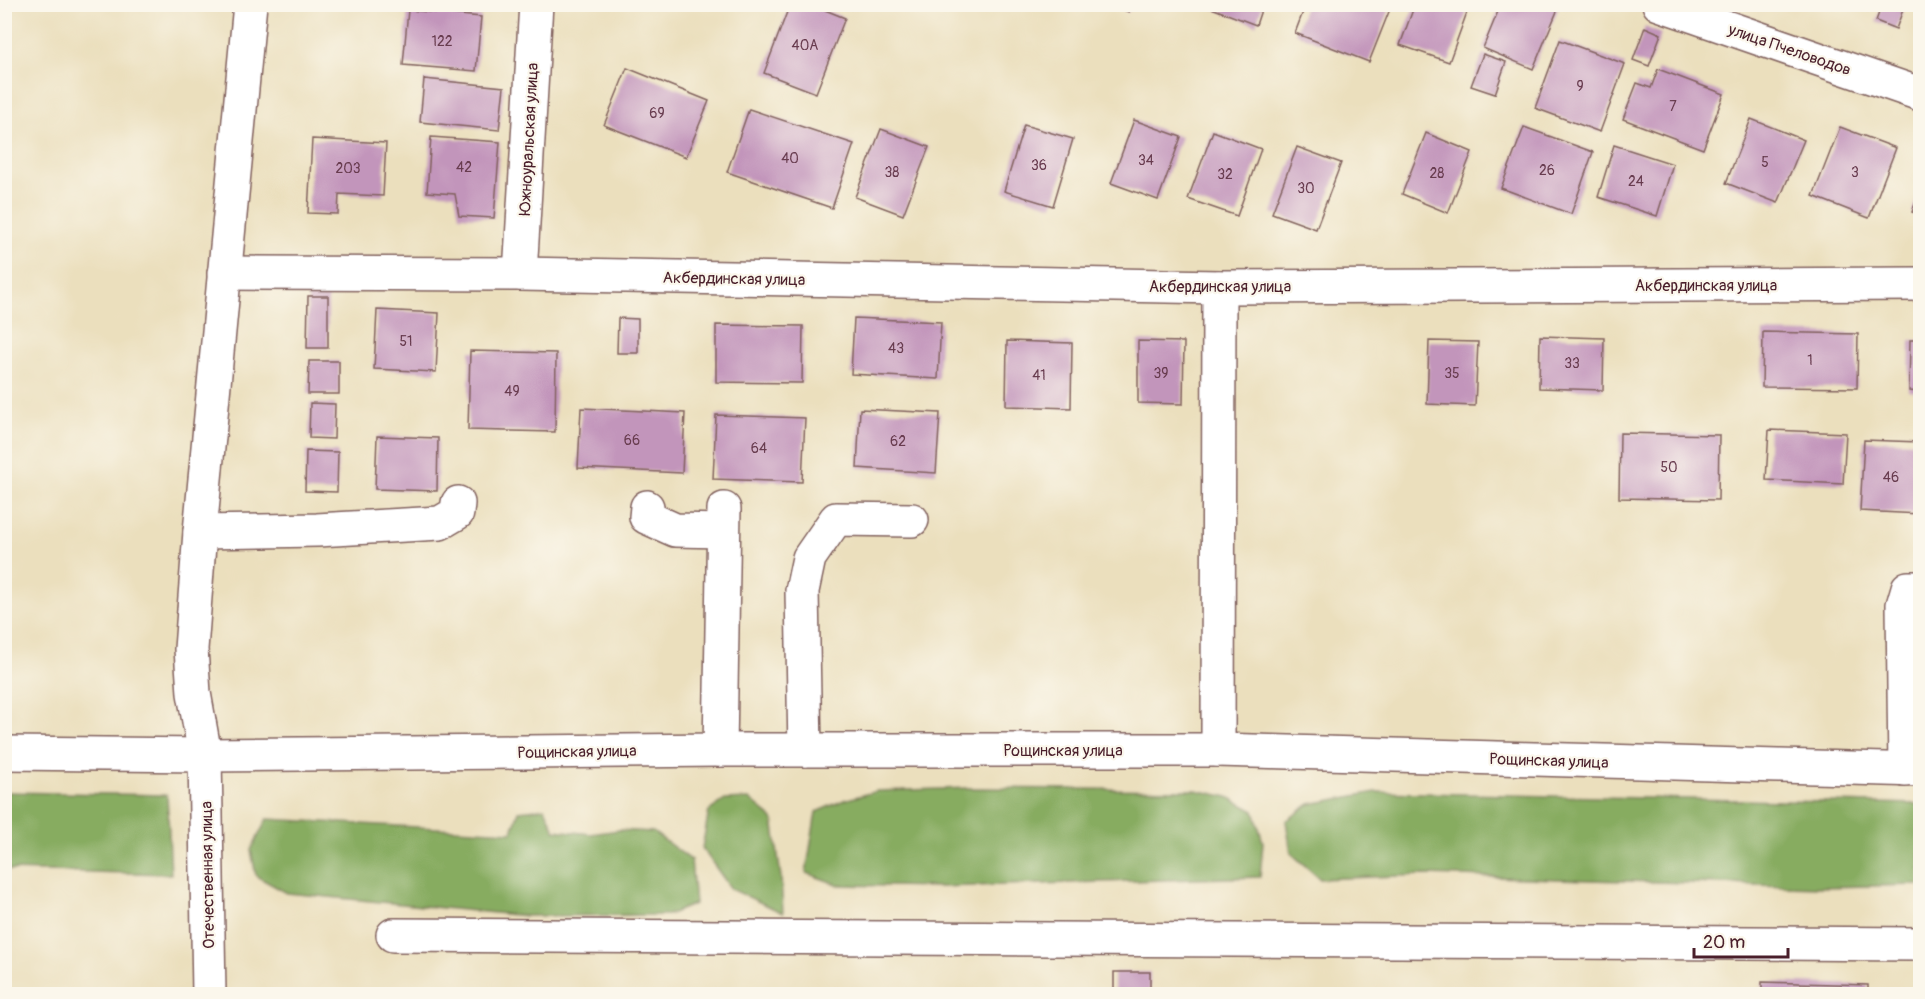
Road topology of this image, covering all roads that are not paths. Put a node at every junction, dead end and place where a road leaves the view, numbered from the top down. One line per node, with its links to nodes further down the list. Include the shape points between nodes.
1 (250, 4): 5 (street, Отечественная улица)
2 (536, 4): 6 (street, Южноуральская улица)
3 (1659, 4): 4 (street, улица Пчеловодов)
4 (1920, 94)
5 (224, 273): 6 (street, Акбердинская улица); 12 (street, Отечественная улица)
6 (520, 274): 8 (street, Акбердинская улица)
7 (1920, 284): 8 (street, Акбердинская улица)
8 (1219, 287): 16 (street)
9 (458, 503): 12 (street, via 457,513 440,523)
10 (647, 507): 14 (street, via 646,517 675,530 724,520)
11 (912, 519): 15 (street, via 836,519 809,558 802,591)
12 (200, 532): 18 (street, Отечественная улица, via 192,649 194,693)
13 (1920, 588): 19 (street, via 1908,588 1903,605)
14 (720, 750): 15 (street, Рощинская улица); 18 (street, Рощинская улица)
15 (806, 750): 16 (street, Рощинская улица)
16 (1218, 750): 19 (street, Рощинская улица)
17 (4, 753): 18 (street, Рощинская улица)
18 (205, 755): 22 (street, Отечественная улица)
19 (1913, 770)
20 (393, 935): 21 (street)
21 (1920, 944)
22 (209, 994)

